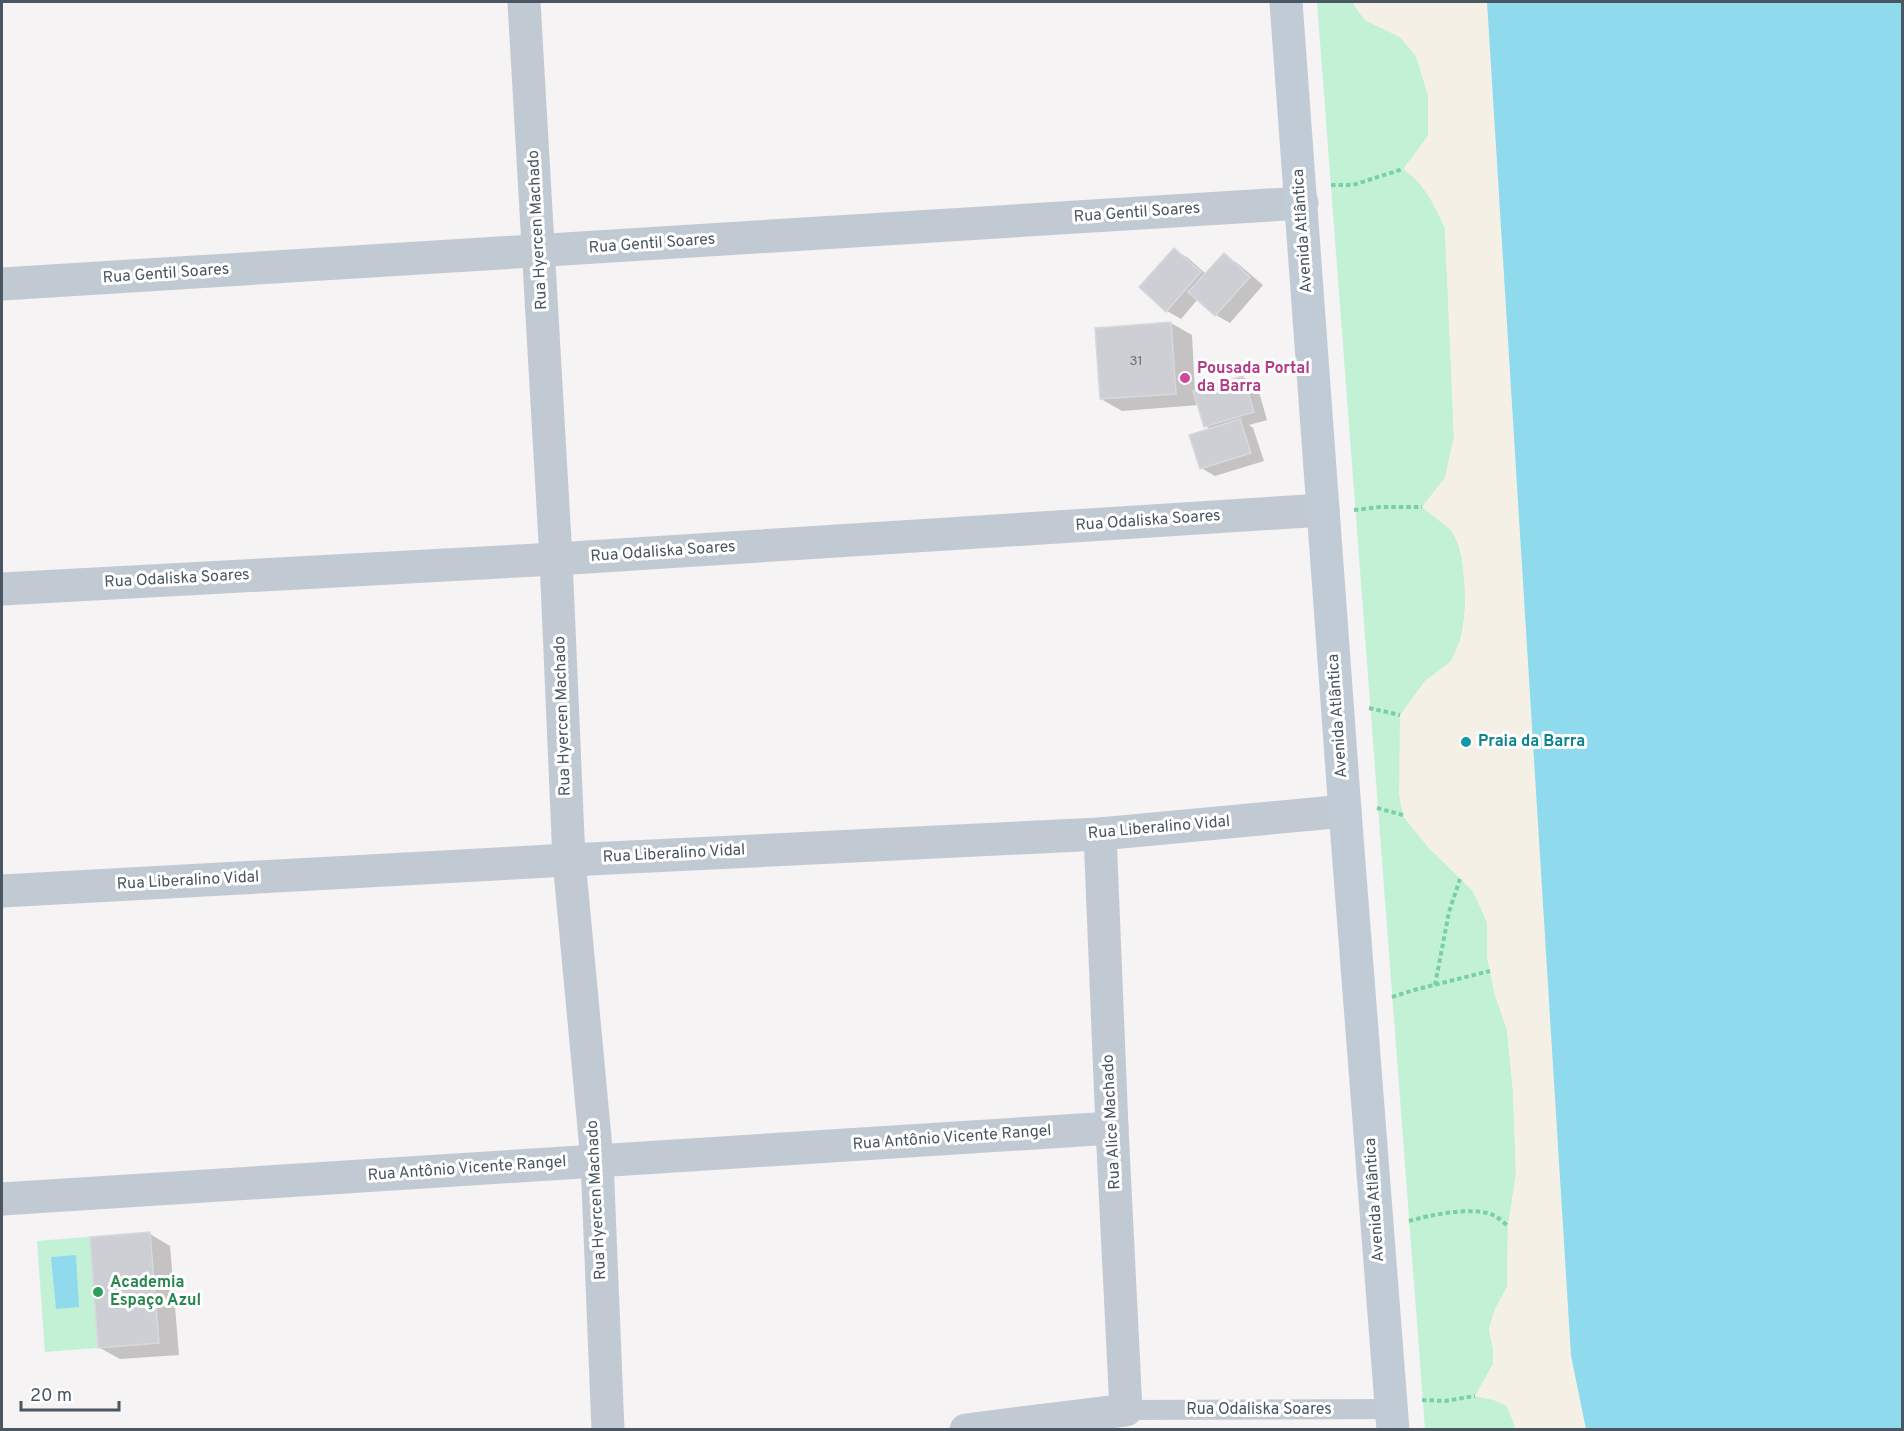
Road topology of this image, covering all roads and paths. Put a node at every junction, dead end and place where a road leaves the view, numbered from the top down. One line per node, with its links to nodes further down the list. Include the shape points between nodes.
1 (524, 2): 5 (street, Rua Hyercen Machado)
2 (1286, 2): 4 (street, Avenida Atlântica)
3 (1403, 169): 4 (path)
4 (1311, 194): 5 (street, Rua Gentil Soares); 8 (street, Avenida Atlântica)
5 (539, 251): 6 (street, Rua Gentil Soares); 9 (street, Rua Hyercen Machado)
6 (2, 284)
7 (1422, 507): 8 (path)
8 (1334, 511): 9 (street, Rua Odaliska Soares); 13 (street, Avenida Atlântica)
9 (556, 559): 10 (street, Rua Odaliska Soares); 16 (street, Rua Hyercen Machado)
10 (2, 589)
11 (1360, 707): 12 (path)
12 (1400, 715)
13 (1356, 808): 14 (path); 15 (street, Rua Liberalino Vidal); 29 (street, Avenida Atlântica)
14 (1403, 815)
15 (1100, 834): 16 (street, Rua Liberalino Vidal); 22 (street, Rua Alice Machado)
16 (569, 860): 18 (street, Rua Liberalino Vidal); 23 (street, Rua Hyercen Machado)
17 (1460, 879): 20 (path, via 1449,912)
18 (2, 891)
19 (1490, 971): 20 (path)
20 (1435, 985): 21 (path)
21 (1382, 1001)
22 (1112, 1128): 23 (street, Rua Antônio Vicente Rangel); 28 (street, Rua Alice Machado)
23 (597, 1160): 24 (street, Rua Antônio Vicente Rangel); 30 (street, Rua Hyercen Machado)
24 (2, 1199)
25 (1399, 1224): 26 (path, via 1465,1211 1493,1215)
26 (1508, 1226)
27 (1474, 1396): 29 (path)
28 (1126, 1410): 29 (lane, Rua Odaliska Soares); 31 (street)
29 (1399, 1413)
30 (608, 1430)
31 (966, 1430)

